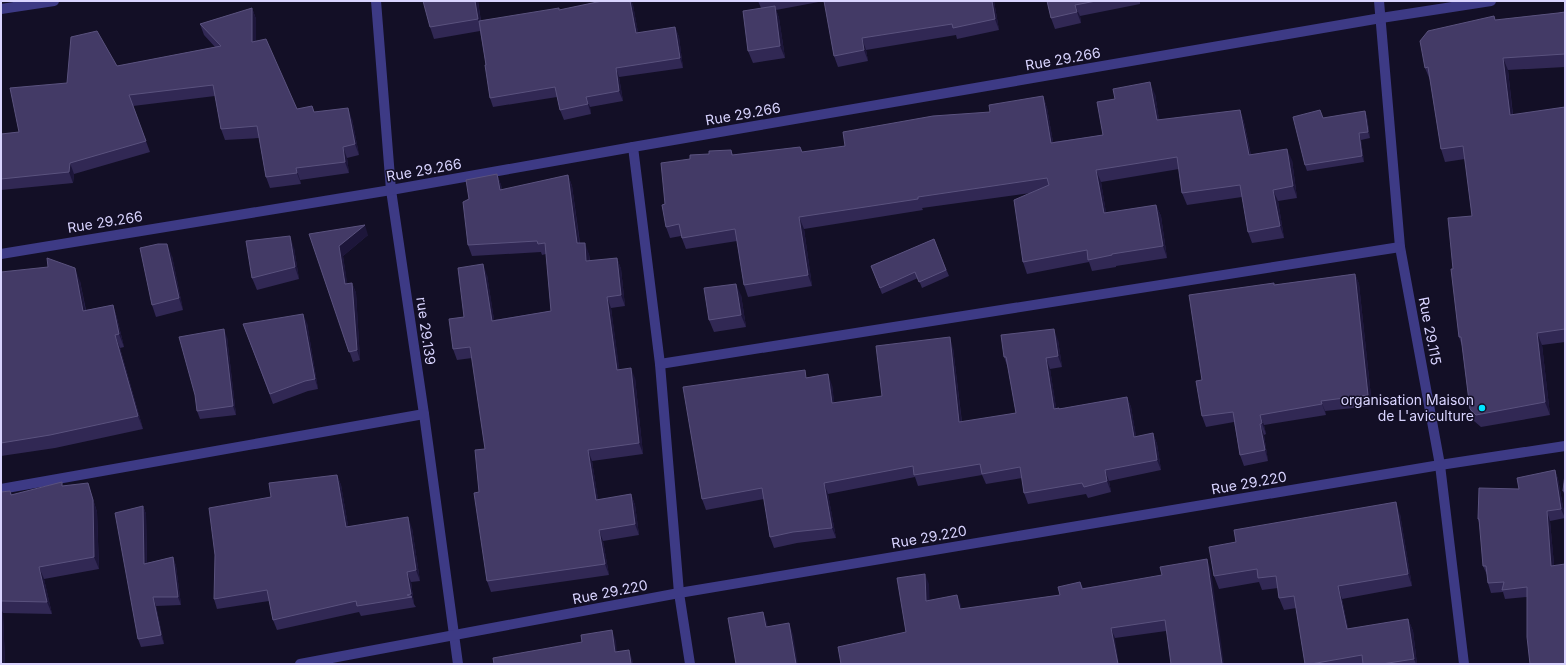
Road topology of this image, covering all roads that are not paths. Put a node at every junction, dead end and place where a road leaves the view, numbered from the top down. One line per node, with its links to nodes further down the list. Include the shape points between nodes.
1 (54, 1): 5 (street)
2 (376, 1): 8 (street, rue 29.139)
3 (1379, 1): 6 (street, Rue 29.115)
4 (1491, 1): 6 (street, Rue 29.266)
5 (1, 9)
6 (1381, 18): 7 (street, Rue 29.266); 9 (street, Rue 29.115)
7 (633, 147): 8 (street, Rue 29.266); 11 (street)
8 (391, 190): 10 (street, Rue 29.266); 12 (street, rue 29.139)
9 (1400, 248): 11 (street); 14 (street, Rue 29.115)
10 (1, 254)
11 (660, 364): 16 (street)
12 (424, 414): 15 (street); 17 (street, rue 29.139)
13 (1565, 446): 14 (street, Rue 29.220)
14 (1440, 465): 16 (street, Rue 29.220); 21 (street, Rue 29.115)
15 (1, 488)
16 (679, 593): 17 (street, Rue 29.220); 20 (street)
17 (455, 636): 18 (street, Rue 29.220); 19 (street, rue 29.139)
18 (300, 664)
19 (458, 664)
20 (690, 664)
21 (1464, 664)

